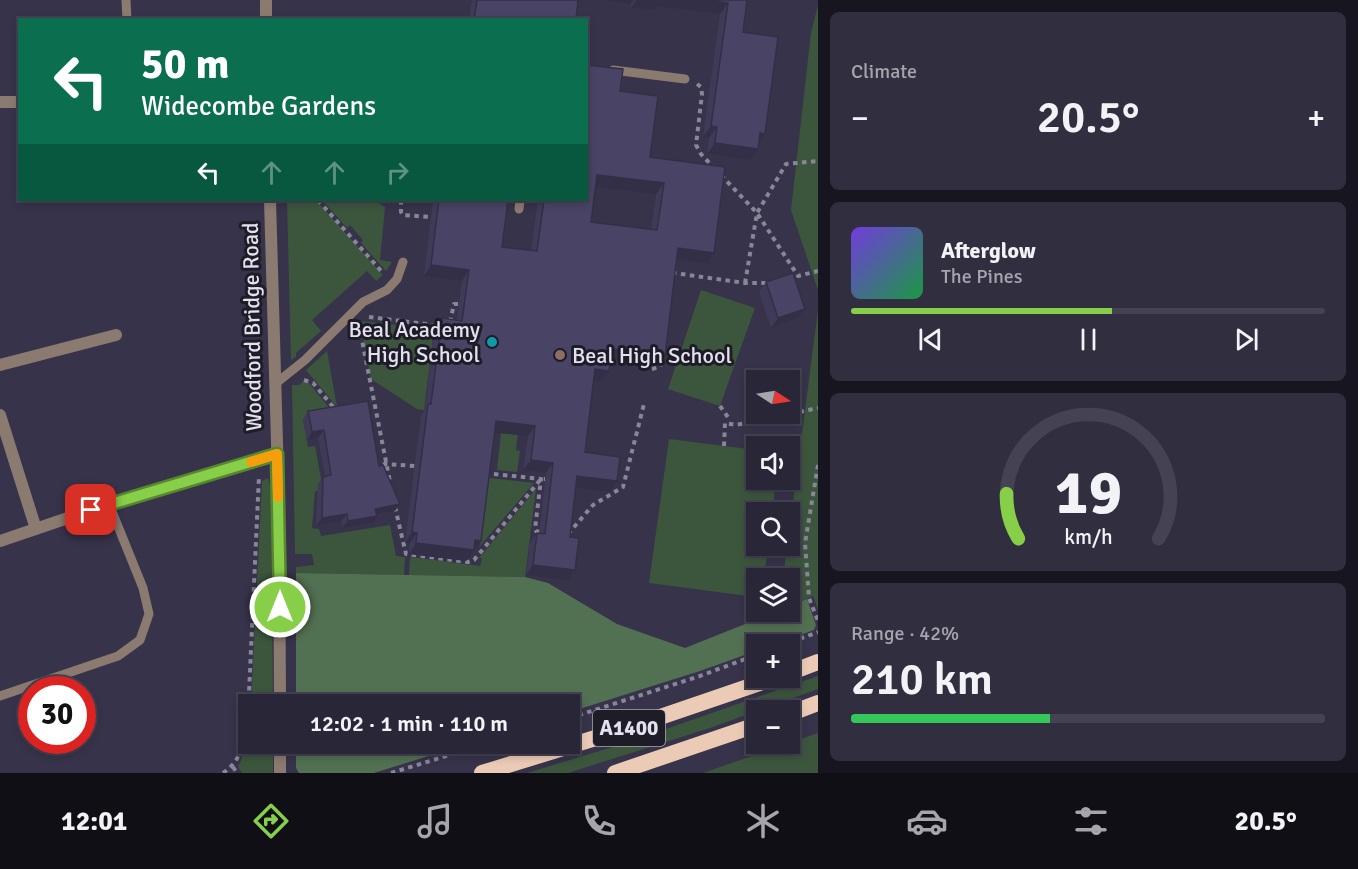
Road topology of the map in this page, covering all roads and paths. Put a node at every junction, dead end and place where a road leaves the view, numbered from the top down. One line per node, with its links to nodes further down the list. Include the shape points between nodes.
1 (126, 0): 3 (lane)
2 (266, 0): 4 (street)
3 (127, 18)
4 (266, 18)
5 (597, 68): 6 (lane)
6 (686, 79): 12 (path, via 701,87 698,149)
7 (0, 102): 8 (street)
8 (18, 102)
9 (818, 161): 12 (path, via 786,164)
10 (270, 201): 27 (street, Woodford Bridge Road)
11 (401, 201): 13 (path, via 401,214)
12 (757, 213): 16 (path); 19 (path)
13 (431, 217)
14 (403, 262): 26 (lane, via 397,279 387,290 363,302)
15 (818, 271): 16 (path)
16 (798, 276): 17 (path)
17 (789, 278)
18 (771, 282): 19 (path)
19 (745, 283): 20 (path, via 674,273)
20 (673, 285)
21 (360, 321): 28 (path)
22 (116, 335): 24 (street)
23 (663, 353): 25 (path, via 660,367)
24 (0, 365)
25 (652, 369)
26 (289, 374): 27 (lane); 33 (path, via 311,381)
27 (275, 384): 37 (street, Woodford Bridge Road)
28 (374, 404): 30 (path); 39 (path)
29 (644, 404): 50 (path, via 622,487 593,505)
30 (365, 405)
31 (720, 406): 35 (path)
32 (818, 408): 36 (path, via 736,425 725,423)
33 (338, 410)
34 (0, 415): 48 (street)
35 (730, 420)
36 (724, 446)
37 (277, 454): 38 (street); 59 (street, Woodford Bridge Road)
38 (260, 459): 47 (street); 67 (path, via 248,716 244,745)
39 (386, 464): 41 (path); 42 (path); 45 (path)
40 (818, 465): 52 (path, via 805,543 809,598)
41 (414, 466)
42 (364, 467)
43 (484, 473): 44 (path)
44 (543, 479): 46 (path, via 474,560 468,562 406,554); 49 (path, via 535,528)
45 (390, 486)
46 (393, 497)
47 (109, 504): 48 (street); 60 (lane, via 143,588 149,614 140,640 118,656)
48 (36, 529): 51 (street)
49 (546, 533)
50 (563, 535)
51 (0, 541)
52 (818, 621)
53 (818, 632): 54 (path)
54 (800, 639)
55 (746, 659): 63 (path)
56 (818, 662): 57 (highway)
57 (800, 669)
58 (746, 688): 72 (highway, A1400)
59 (280, 694)
60 (0, 696)
61 (818, 703): 62 (highway)
62 (800, 710)
63 (580, 715)
64 (746, 728): 73 (highway, A1400)
65 (280, 754): 70 (street)
66 (453, 754): 71 (path)
67 (233, 767): 68 (path); 69 (path)
68 (223, 773)
69 (237, 773)
70 (280, 773)
71 (391, 773)
72 (482, 773)
73 (615, 773)

